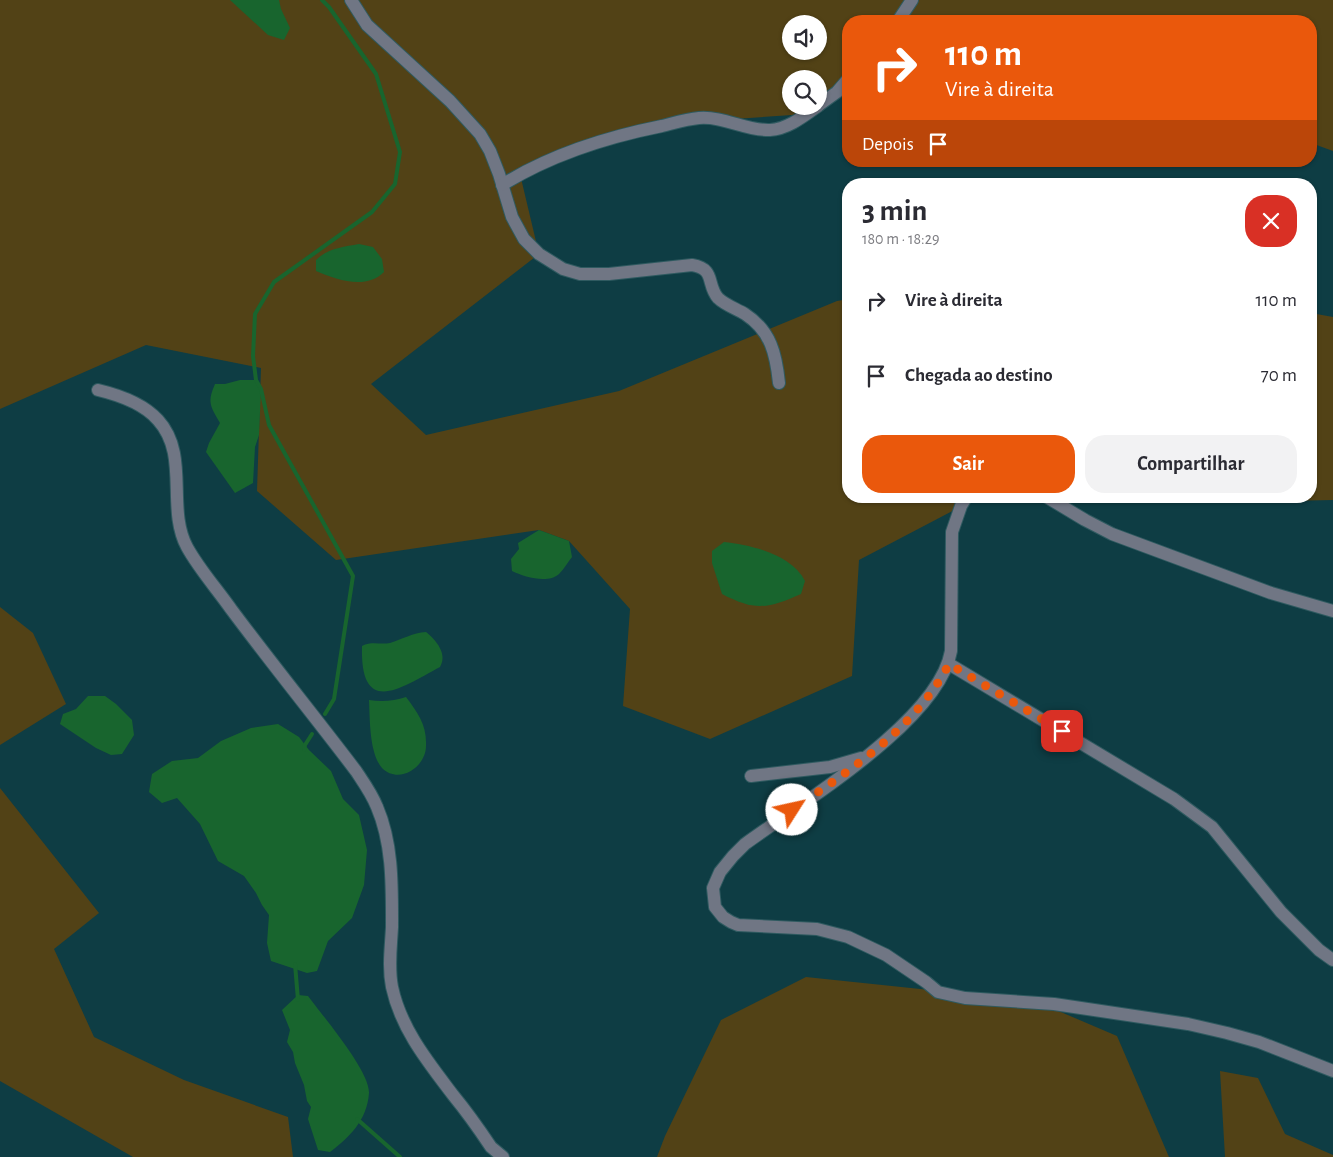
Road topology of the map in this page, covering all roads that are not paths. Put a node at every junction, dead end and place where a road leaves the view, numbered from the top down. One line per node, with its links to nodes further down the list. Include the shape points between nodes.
1 (351, 0): 7 (street, via 367,25 450,101 480,134)
2 (912, 0): 3 (street)
3 (902, 15)
4 (842, 86): 5 (street)
5 (827, 99)
6 (804, 115): 7 (street, via 772,130 715,118 698,118 639,130 552,159)
7 (502, 185): 8 (street, via 512,217 524,239 539,254 563,269 580,274 610,274 692,265 706,270 719,299 751,318 768,338)
8 (779, 383)
9 (98, 390): 18 (street, via 140,406 158,419 167,433 176,468 179,523 186,546 255,642 368,788 378,808 388,844 392,892 389,967 400,1013 430,1066 491,1147)
10 (962, 503): 13 (street, via 952,532)
11 (1057, 503): 12 (street, via 1112,534 1271,593)
12 (1333, 611)
13 (949, 664): 14 (street, via 913,715); 16 (street, via 1174,799 1212,827 1281,912 1318,950)
14 (865, 757): 15 (street, via 830,767); 17 (street, via 733,856 720,872 714,888 715,907 723,917 738,925 817,929 848,937 886,955 938,992 965,998 1044,1002 1188,1024 1259,1042)
15 (751, 776)
16 (1333, 960)
17 (1333, 1071)
18 (503, 1157)

